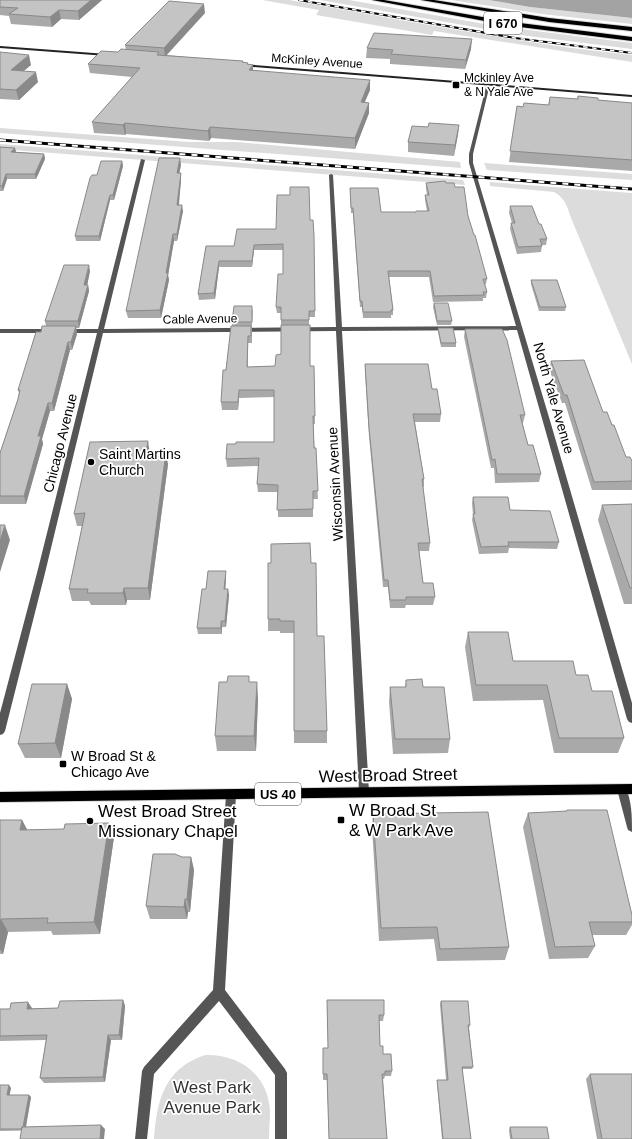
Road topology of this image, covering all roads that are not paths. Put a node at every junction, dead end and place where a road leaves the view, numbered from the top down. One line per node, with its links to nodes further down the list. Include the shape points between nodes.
1 (375, 0): 4 (highway, I 670, via 512,24)
2 (424, 0): 3 (highway, I 670, via 549,20)
3 (632, 28)
4 (632, 39)
5 (0, 47): 6 (main road)
6 (116, 56)
7 (234, 65): 8 (main road, McKinley Avenue)
8 (488, 84): 9 (main road, McKinley Avenue); 12 (street, North Yale Avenue, via 471,163)
9 (632, 96)
10 (143, 160): 14 (street, Chicago Avenue)
11 (331, 175): 13 (street, Wisconsin Avenue)
12 (520, 328): 13 (street, Cable Avenue); 16 (street, North Yale Avenue)
13 (338, 329): 14 (street, Cable Avenue); 19 (street, Wisconsin Avenue)
14 (100, 331): 15 (street, Cable Avenue); 17 (street, Chicago Avenue)
15 (0, 332)
16 (632, 719)
17 (0, 731)
18 (627, 789): 19 (main road, West Broad Street / US 40); 22 (street)
19 (364, 792): 20 (main road, West Broad Street / US 40)
20 (230, 795): 21 (main road, West Broad Street / US 40); 23 (street)
21 (0, 797)
22 (632, 827)
23 (219, 992): 24 (street, via 148,1071); 25 (street, via 281,1073)
24 (141, 1139)
25 (281, 1139)

